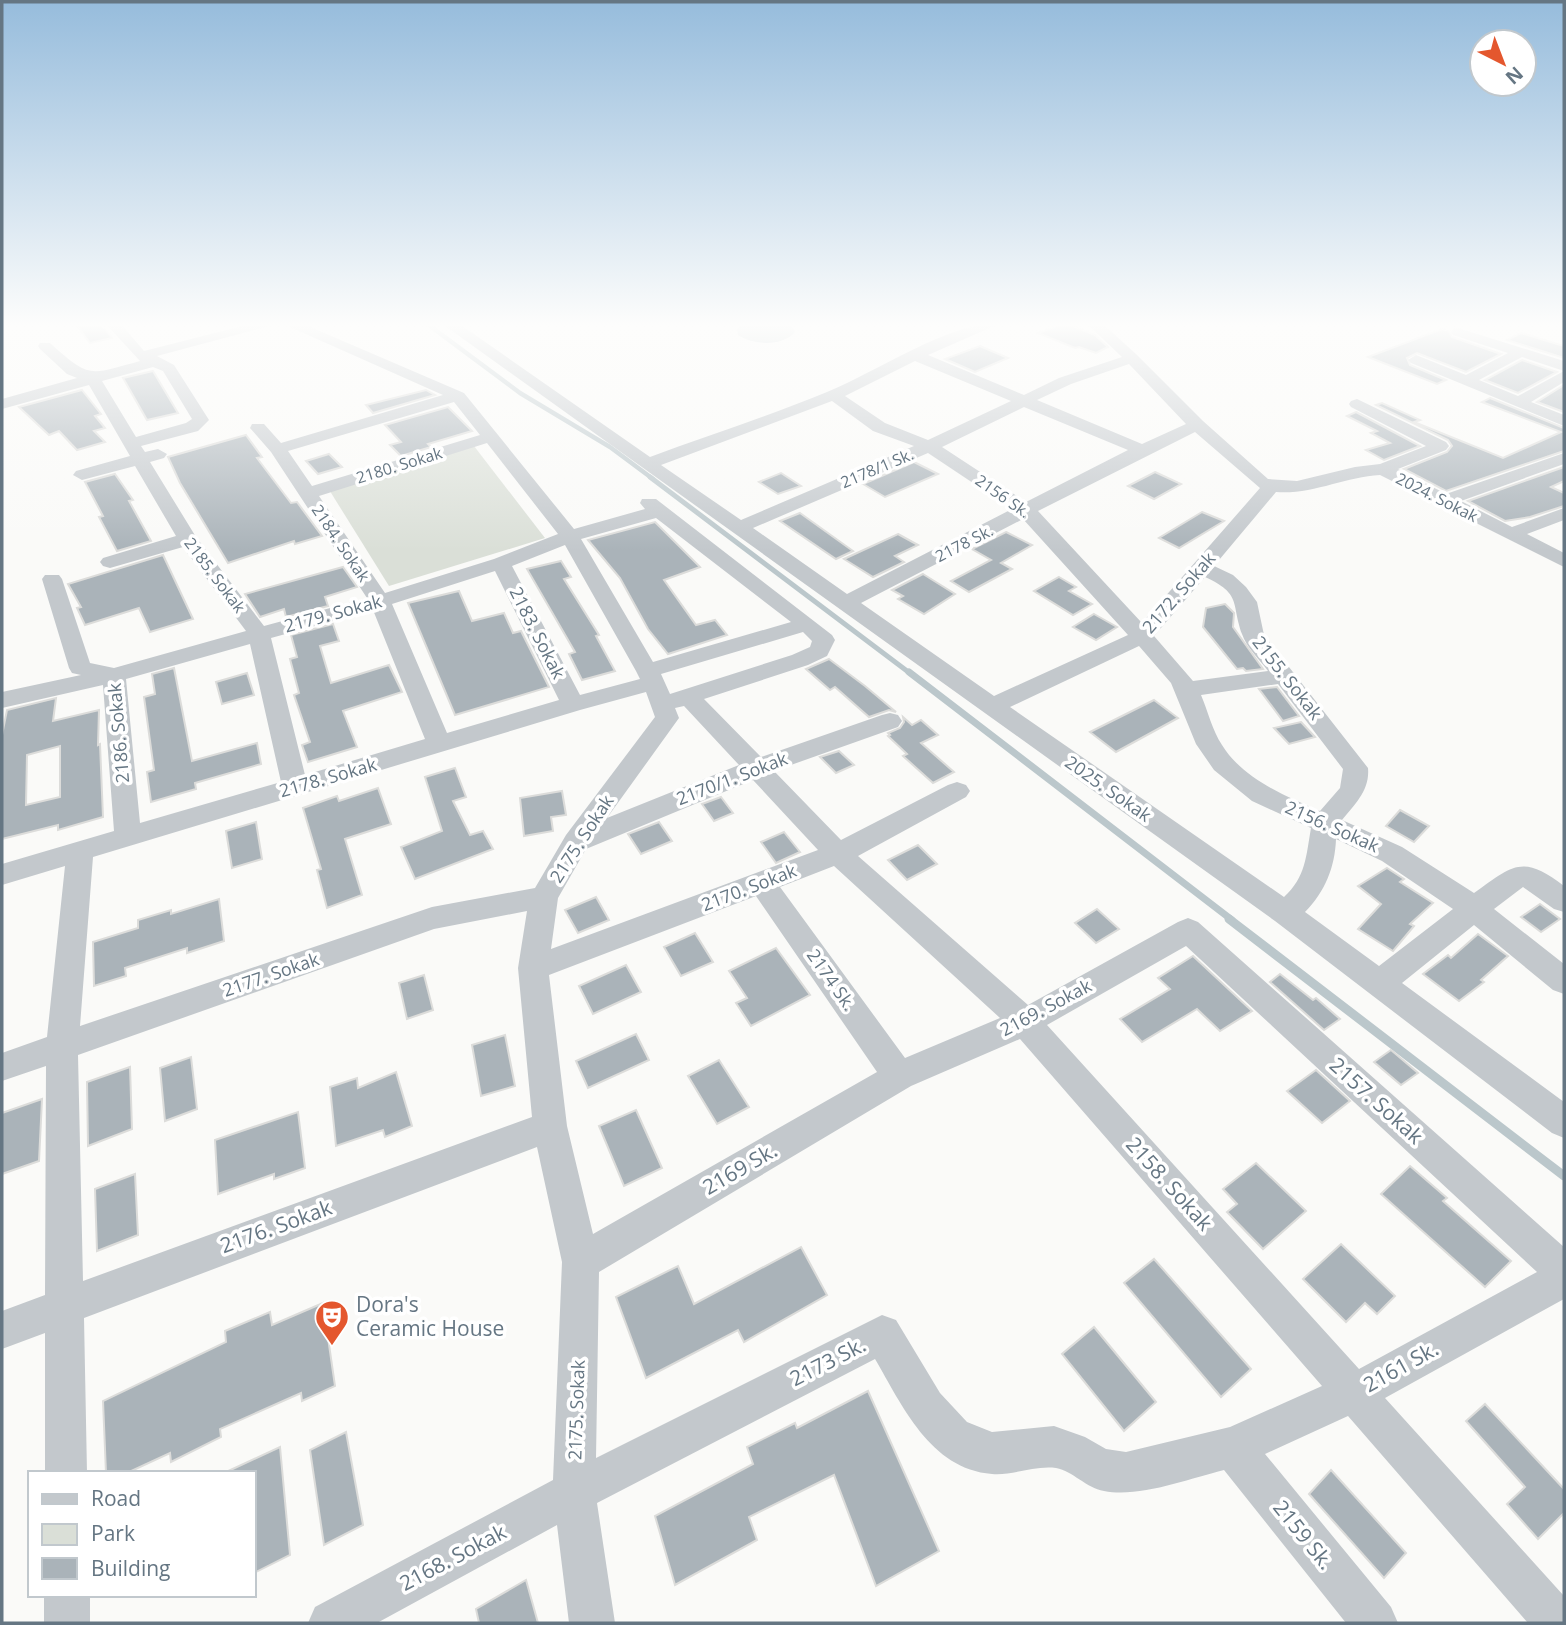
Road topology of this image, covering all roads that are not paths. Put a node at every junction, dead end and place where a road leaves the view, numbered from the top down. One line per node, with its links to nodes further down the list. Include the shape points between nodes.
1 (21, 399): 16 (street)
2 (105, 399): 26 (street, 2185. Sokak)
3 (188, 399): 26 (street, via 201,420)
4 (448, 399): 24 (street)
5 (460, 399): 21 (street)
6 (555, 399): 28 (street, 2025. Sokak)
7 (824, 399): 28 (street)
8 (839, 399): 23 (street, 2156 Sk., via 879,427)
9 (1019, 399): 14 (street)
10 (1028, 399): 14 (street, 2178/1 Sk.)
11 (1172, 399): 19 (street)
12 (1512, 399): 15 (street)
13 (1526, 399): 15 (street)
14 (1024, 401): 23 (street, 2178/1 Sk.); 25 (street)
15 (1519, 402): 18 (street)
16 (2, 404)
17 (1357, 404): 29 (street, via 1440,446)
18 (1564, 421)
19 (1197, 425): 25 (street, 2178 Sk.); 31 (street)
20 (258, 428): 24 (street, 2184. Sokak)
21 (491, 437): 32 (street, 2180. Sokak); 39 (street)
22 (189, 445): 26 (street)
23 (929, 446): 35 (street, 2156 Sk.); 37 (street, 2178/1 Sk.)
24 (278, 449): 32 (street, 2184. Sokak)
25 (1142, 450): 35 (street, 2178 Sk.)
26 (137, 451): 30 (street); 40 (street, 2185. Sokak)
27 (1564, 458): 33 (street)
28 (647, 464): 37 (street, 2025. Sokak)
29 (1383, 469): 31 (street, 2024. Sokak, via 1295,486); 33 (street, 2024. Sokak)
30 (82, 475)
31 (1267, 485): 44 (street, 2172. Sokak)
32 (308, 493): 46 (street, 2184. Sokak)
33 (1446, 500): 38 (street, 2024. Sokak)
34 (654, 507): 39 (street, 2179. Sokak); 48 (street)
35 (1027, 511): 47 (street, 2178 Sk.); 50 (street, 2156 Sk.)
36 (1564, 514): 38 (street)
37 (738, 528): 47 (street, 2025. Sokak)
38 (1510, 534): 41 (street, 2024. Sokak)
39 (570, 536): 43 (street, 2179. Sokak); 53 (street)
40 (187, 539): 42 (street); 49 (street, 2185. Sokak)
41 (1564, 561)
42 (110, 562)
43 (502, 563): 46 (street, 2179. Sokak); 56 (street, 2183. Sokak)
44 (1201, 567): 50 (street, 2172. Sokak); 52 (street, 2155. Sokak, via 1240,591 1253,636)
45 (52, 579): 51 (street, 2186. Sokak, via 80,668)
46 (380, 601): 49 (street, 2179. Sokak); 59 (street, 2184. Sokak)
47 (843, 604): 57 (street, 2025. Sokak)
48 (807, 624): 53 (street); 53 (street, via 824,640 819,651 800,660)
49 (259, 634): 51 (street, 2179. Sokak); 61 (street, 2185. Sokak)
50 (1143, 636): 54 (street, 2156. Sokak); 57 (street, 2172. Sokak)
51 (114, 675): 55 (street, 2179. Sokak); 64 (street, 2186. Sokak)
52 (1285, 676): 54 (street); 63 (street, 2155. Sokak, via 1351,761 1356,775 1354,788)
53 (663, 689): 56 (street, 2178. Sokak); 60 (street, 2158. Sokak); 65 (street, 2175. Sokak, via 667,718)
54 (1187, 689): 63 (street, 2156. Sokak, via 1201,733 1224,765 1262,795)
55 (2, 700)
56 (573, 704): 59 (street, 2178. Sokak)
57 (990, 707): 73 (street, 2025. Sokak)
58 (890, 721): 60 (street, 2170/1. Sokak)
59 (440, 745): 61 (street, 2178. Sokak)
60 (757, 768): 65 (street, 2170/1. Sokak); 67 (street, 2158. Sokak)
61 (295, 787): 64 (street, 2178. Sokak)
62 (957, 791): 67 (street, 2170. Sokak)
63 (1324, 825): 72 (street, 2156. Sokak, via 1391,853); 73 (street, via 1316,878)
64 (128, 836): 66 (street, 2178. Sokak)
65 (576, 842): 70 (street, 2175. Sokak)
66 (80, 852): 68 (street, 2178. Sokak); 79 (street)
67 (838, 854): 69 (street, 2170. Sokak); 78 (street, 2158. Sokak)
68 (2, 874)
69 (763, 884): 75 (street, 2170. Sokak); 81 (street, 2174 Sk.)
70 (544, 897): 75 (street, 2175. Sokak); 79 (street, 2177. Sokak, via 432,918)
71 (1564, 901): 72 (street, via 1535,879 1519,876)
72 (1473, 909): 76 (street, 2156. Sokak); 77 (street)
73 (1285, 913): 77 (street, 2025. Sokak)
74 (1188, 930): 78 (street, 2169. Sokak); 85 (street, 2157. Sokak)
75 (533, 968): 83 (street, 2175. Sokak)
76 (1564, 981)
77 (1380, 983): 82 (street, 2025. Sokak)
78 (1025, 1022): 81 (street, 2169. Sokak); 89 (street, 2158. Sokak)
79 (62, 1048): 80 (street, 2177. Sokak); 87 (street)
80 (2, 1067)
81 (899, 1076): 84 (street, 2169 Sk.)
82 (1564, 1122)
83 (550, 1126): 84 (street, 2175. Sokak); 87 (street, 2176. Sokak)
84 (581, 1262): 93 (street, 2175. Sokak)
85 (1564, 1272)
86 (1564, 1278): 89 (street, 2161 Sk.)
87 (65, 1304): 88 (street, 2176. Sokak); 91 (street)
88 (2, 1330)
89 (1354, 1393): 90 (street, 2161 Sk.); 99 (street, 2158. Sokak)
90 (1232, 1447): 92 (street, 2161 Sk.); 98 (street, 2159 Sk.)
91 (66, 1471)
92 (1126, 1473): 93 (street, 2173 Sk., via 1101,1470 1054,1447 992,1453 952,1437 926,1407 882,1334)
93 (574, 1492): 96 (street, 2168. Sokak); 97 (street, 2175. Sokak)
94 (67, 1597): 95 (street)
95 (67, 1623)
96 (331, 1623)
97 (592, 1623)
98 (1375, 1623)
99 (1558, 1623)

